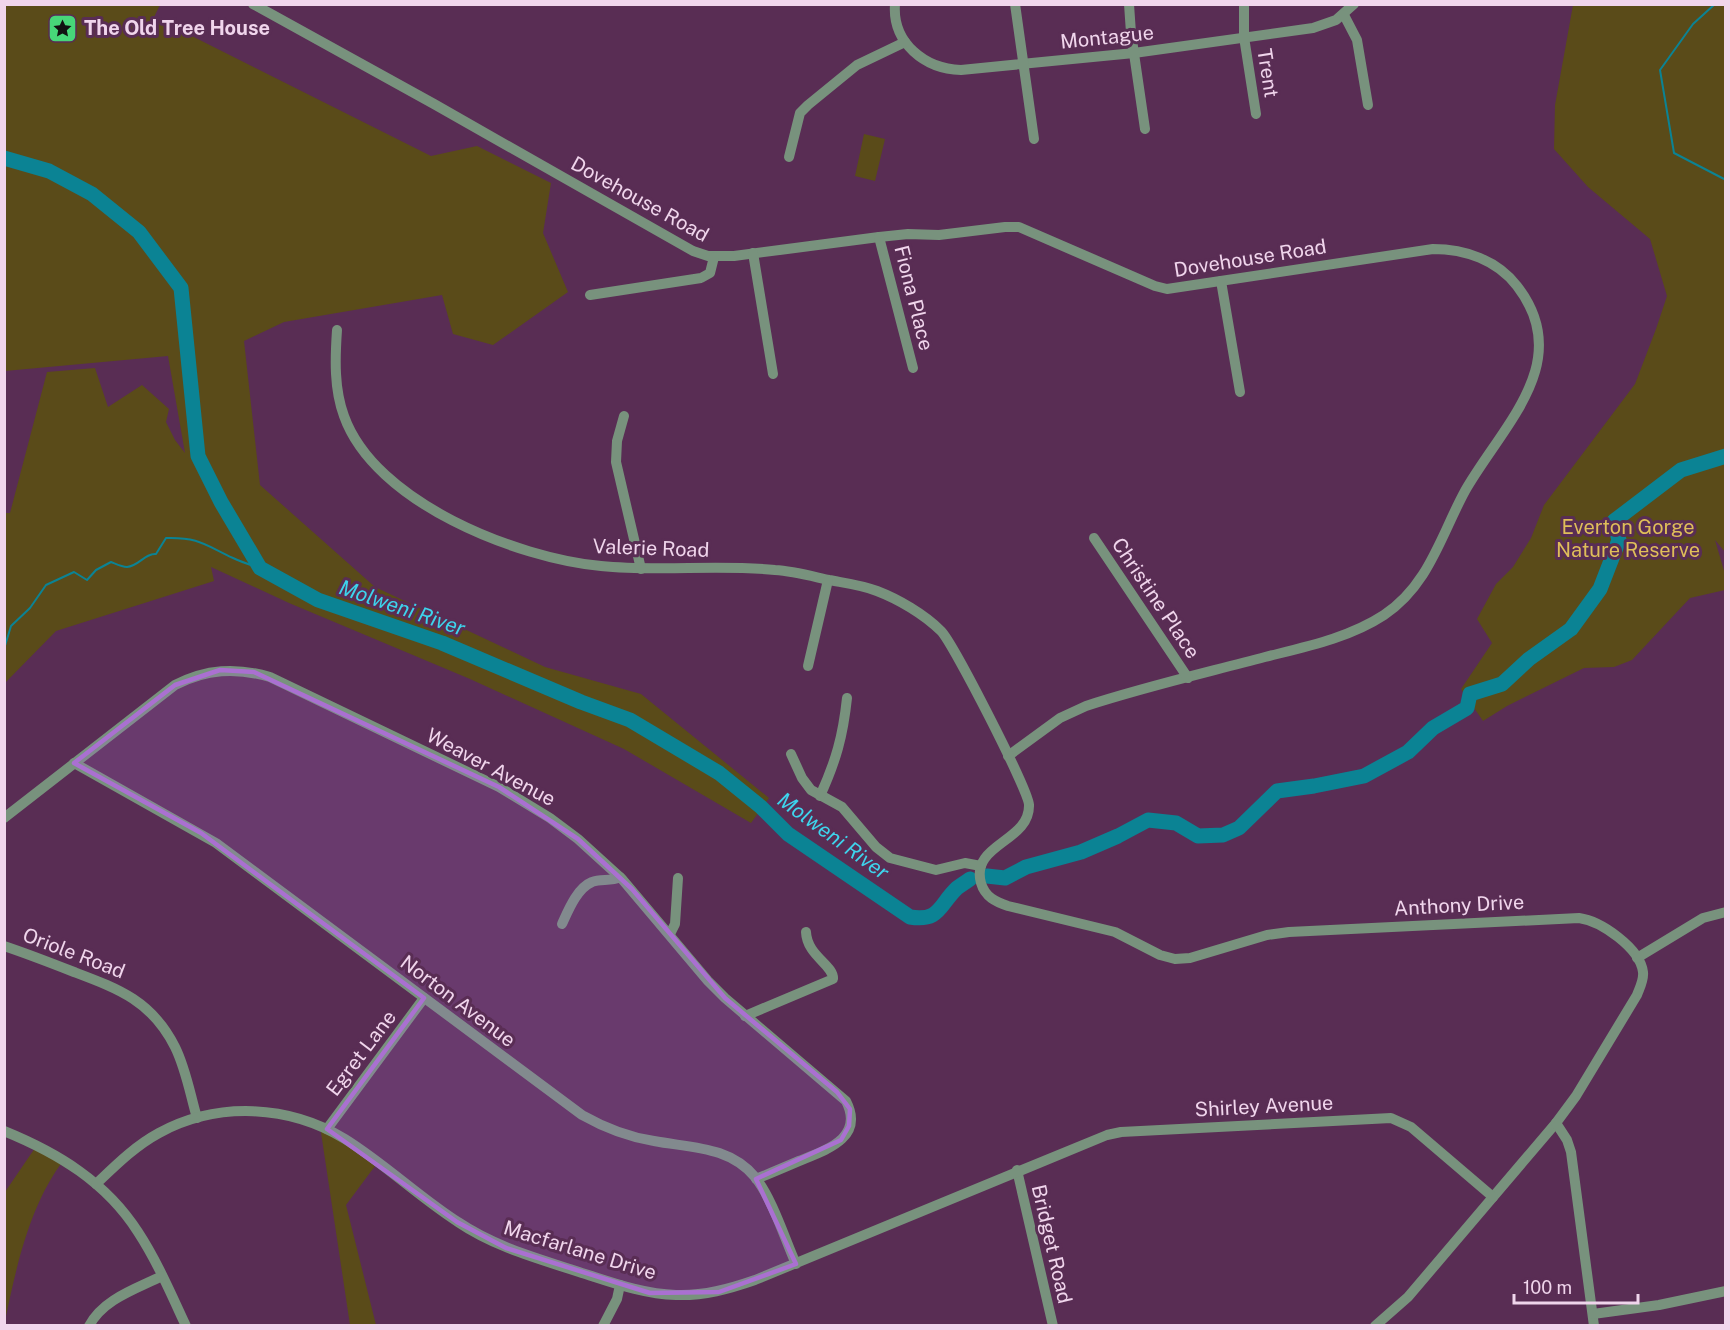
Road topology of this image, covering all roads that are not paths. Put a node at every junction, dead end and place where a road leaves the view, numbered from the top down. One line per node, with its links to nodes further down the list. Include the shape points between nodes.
1 (253, 4): 19 (street, Dovehouse Road, via 693,251)
2 (1015, 4): 11 (street)
3 (1129, 4): 10 (street)
4 (1244, 4): 8 (street, Trent)
5 (1354, 4): 7 (street, Montague)
6 (891, 5): 9 (street, Montague)
7 (1344, 15): 8 (street, Montague, via 1313,28); 12 (street, via 1357,40)
8 (1244, 37): 10 (street, Montague); 13 (street, Trent)
9 (905, 42): 11 (street, Montague, via 924,61 947,70); 16 (street, via 857,65 808,105 800,113)
10 (1134, 53): 11 (street, Montague); 14 (street)
11 (1022, 64): 15 (street)
12 (1368, 105)
13 (1256, 114)
14 (1145, 129)
15 (1034, 139)
16 (789, 157)
17 (879, 237): 18 (street, Dovehouse Road); 20 (street, Dovehouse Road, via 946,235 1013,226 1162,288); 23 (street, Fiona Place)
18 (753, 253): 19 (street, Dovehouse Road); 24 (street)
19 (714, 257): 21 (street, via 710,273 701,278)
20 (1221, 281): 25 (street); 31 (street, Dovehouse Road, via 1424,250 1459,251 1486,260 1518,287 1535,316 1539,354 1534,380 1522,404 1468,487 1430,563 1400,602 1376,620 1329,640)
21 (590, 295)
22 (337, 330): 28 (street, Valerie Road, via 337,383 343,415 359,445 385,476 447,516 508,544 571,562)
23 (913, 368)
24 (773, 374)
25 (1240, 392)
26 (624, 416): 28 (street, via 616,462)
27 (1094, 538): 31 (street, Christine Place)
28 (641, 569): 29 (street, Valerie Road, via 774,570)
29 (828, 580): 30 (street); 34 (street, Valerie Road, via 887,596 942,632)
30 (808, 666)
31 (1188, 678): 34 (street, Dovehouse Road, via 1072,711)
32 (847, 698): 36 (street, via 841,742)
33 (791, 754): 36 (street, via 808,787)
34 (1008, 756): 38 (street, via 1027,794 1028,813 1021,828 988,853)
35 (74, 763): 37 (street, Weaver Avenue); 39 (street, Weaver Avenue, via 175,685 220,670 254,672 499,786 568,831); 47 (street, Norton Avenue, via 201,833)
36 (820, 796): 38 (street, via 842,807 876,847 891,858 936,870 965,863)
37 (4, 818)
38 (981, 866): 46 (street, Anthony Drive, via 983,890 994,900 1115,932 1175,959 1279,933 1579,918 1605,927)
39 (620, 877): 42 (street, via 589,883); 44 (street, Weaver Avenue)
40 (678, 878): 44 (street, via 675,924)
41 (1725, 912): 46 (street, via 1703,918)
42 (562, 924)
43 (806, 932): 48 (street, via 810,949 833,973 833,979)
44 (670, 934): 48 (street, Weaver Avenue, via 708,981)
45 (4, 946): 49 (street, Oriole Road, via 110,986 142,1005 165,1029 175,1047)
46 (1637, 958): 50 (street, via 1643,977 1637,995)
47 (424, 998): 51 (street, Egret Lane); 54 (street, Norton Avenue, via 582,1115 621,1134 713,1150)
48 (746, 1016): 54 (street, Weaver Avenue, via 837,1092 846,1101 851,1117 846,1134 834,1145)
49 (197, 1118): 51 (street, Macfarlane Drive, via 257,1111 291,1116); 55 (street, Macfarlane Drive, via 147,1140)
50 (1556, 1123): 56 (street); 61 (street, via 1571,1152)
51 (327, 1129): 59 (street, Macfarlane Drive, via 480,1236)
52 (4, 1131): 55 (street, via 50,1151)
53 (1017, 1170): 56 (street, Shirley Avenue, via 1121,1132 1391,1118 1411,1127); 57 (street, Macfarlane Drive); 65 (street, Bridget Road)
54 (756, 1179): 57 (street, Norton Avenue)
55 (96, 1184): 58 (street, via 137,1230)
56 (1493, 1197): 66 (street, via 1408,1297)
57 (796, 1264): 59 (street, Macfarlane Drive, via 719,1292 697,1295 650,1293)
58 (162, 1276): 62 (street, via 108,1304); 63 (street)
59 (620, 1285): 64 (street)
60 (1725, 1291): 61 (street)
61 (1593, 1314): 67 (street)
62 (88, 1326)
63 (186, 1326)
64 (603, 1326)
65 (1053, 1326)
66 (1375, 1326)
67 (1594, 1326)

